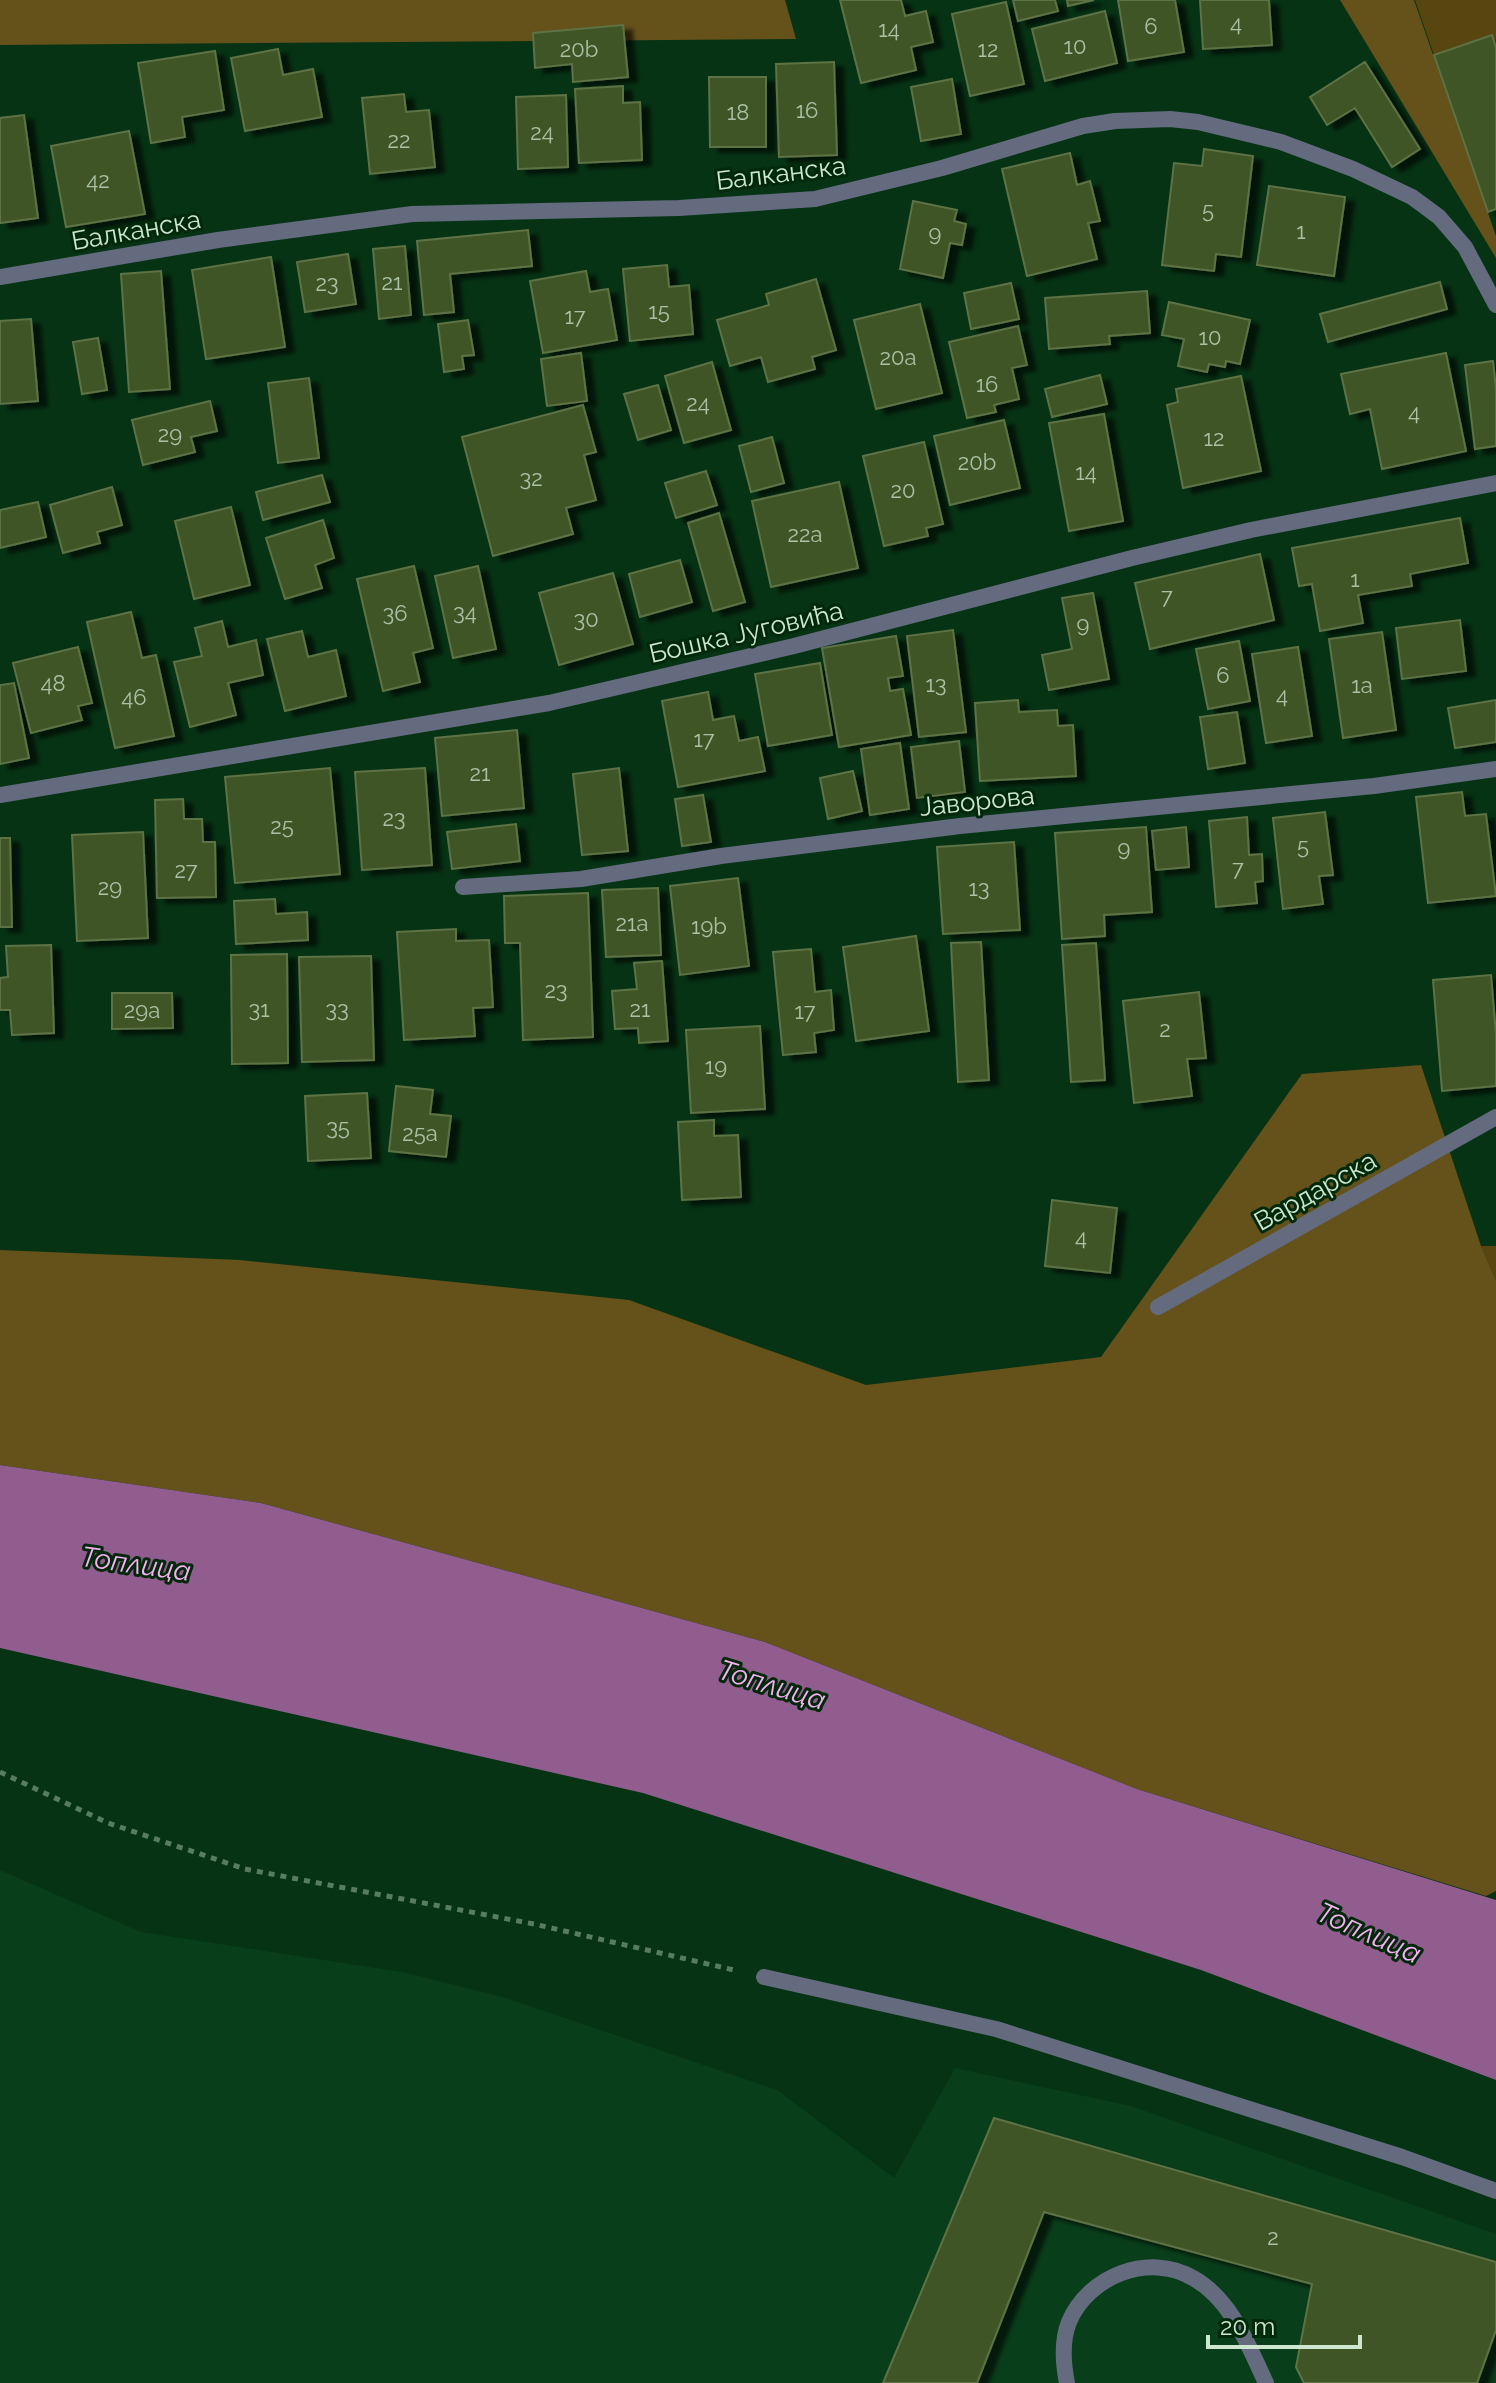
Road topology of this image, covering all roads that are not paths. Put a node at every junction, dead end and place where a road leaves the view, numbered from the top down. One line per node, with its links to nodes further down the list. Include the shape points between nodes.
1 (0, 277): 2 (street, Балканска, via 412,214 815,199 1083,126 1170,119 1281,142 1412,197 1465,247)
2 (1496, 305)
3 (1496, 483): 5 (street, Бошка Југовића, via 1236,534 549,703)
4 (1496, 769): 6 (street, Јаворова, via 1374,786 960,826 581,879)
5 (0, 795)
6 (463, 887)
7 (1496, 1117): 8 (street, Вардарска)
8 (1158, 1307)
9 (764, 1977): 10 (street, via 996,2029)
10 (1496, 2191)
11 (1067, 2383): 12 (street, via 1062,2352 1068,2323 1084,2297 1107,2278 1135,2268 1165,2268 1192,2277 1214,2294 1237,2322)
12 (1266, 2383)

